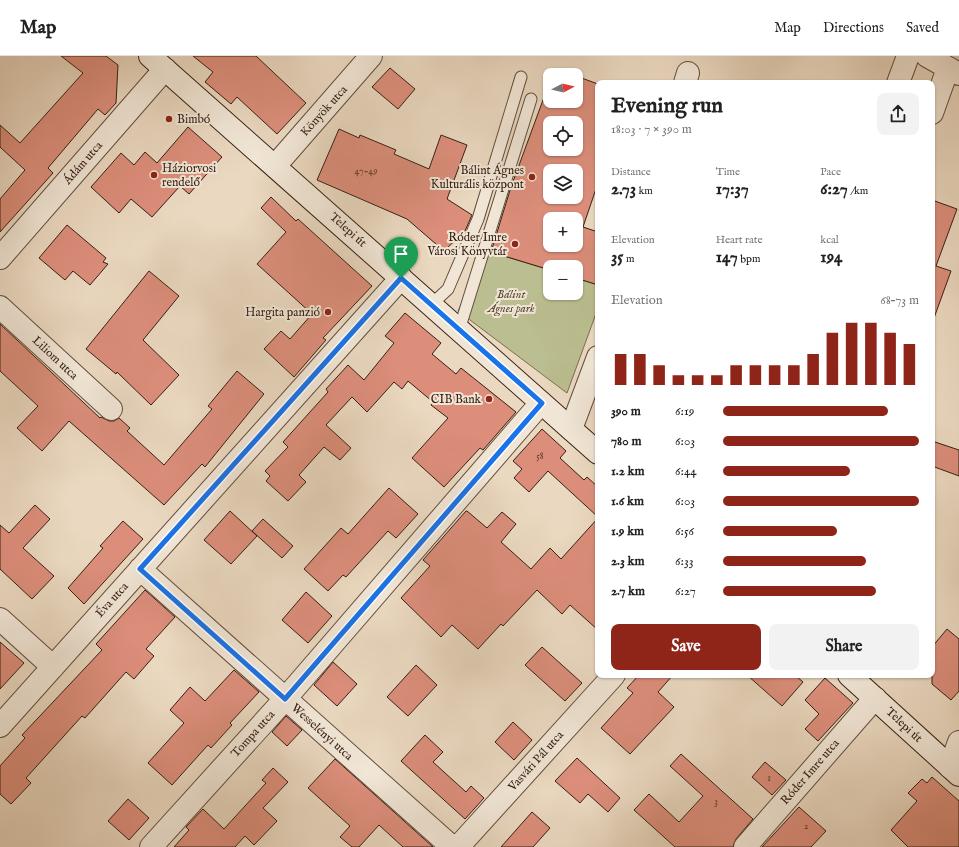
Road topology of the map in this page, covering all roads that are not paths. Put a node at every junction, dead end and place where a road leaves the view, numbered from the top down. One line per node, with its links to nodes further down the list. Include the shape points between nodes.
1 (908, 56): 7 (street)
2 (927, 56): 5 (street)
3 (158, 62): 10 (street, Telepi út); 11 (street, Ádám utca)
4 (366, 63): 10 (street, Könyök utca)
5 (954, 71): 9 (street)
6 (521, 77): 13 (lane, via 478,219 448,289)
7 (899, 80)
8 (531, 99): 15 (lane)
9 (935, 107)
10 (275, 166): 12 (street, Telepi út)
11 (0, 258)
12 (401, 278): 13 (street, Telepi út); 21 (street, Éva utca)
13 (431, 305): 15 (street, Telepi út)
14 (0, 307): 18 (street, Liliom utca)
15 (459, 330): 17 (street, Telepi út)
16 (595, 365): 19 (street)
17 (542, 403): 19 (street, Telepi út); 27 (street, Tompa utca)
18 (110, 409)
19 (571, 429): 20 (street, Telepi út)
20 (595, 450)
21 (140, 569): 23 (street, Éva utca); 27 (street, Wesselényi utca)
22 (0, 619): 23 (street)
23 (53, 667): 28 (street, Éva utca)
24 (611, 678): 33 (street, Vasvári Pál utca)
25 (852, 678): 26 (street, Telepi út)
26 (875, 698): 30 (street, Telepi út); 34 (street, Róder Imre utca)
27 (285, 699): 31 (street, Tompa utca); 32 (street, Wesselényi utca)
28 (0, 726)
29 (959, 742): 30 (street)
30 (955, 771)
31 (152, 847)
32 (452, 847)
33 (458, 847)
34 (744, 847)

